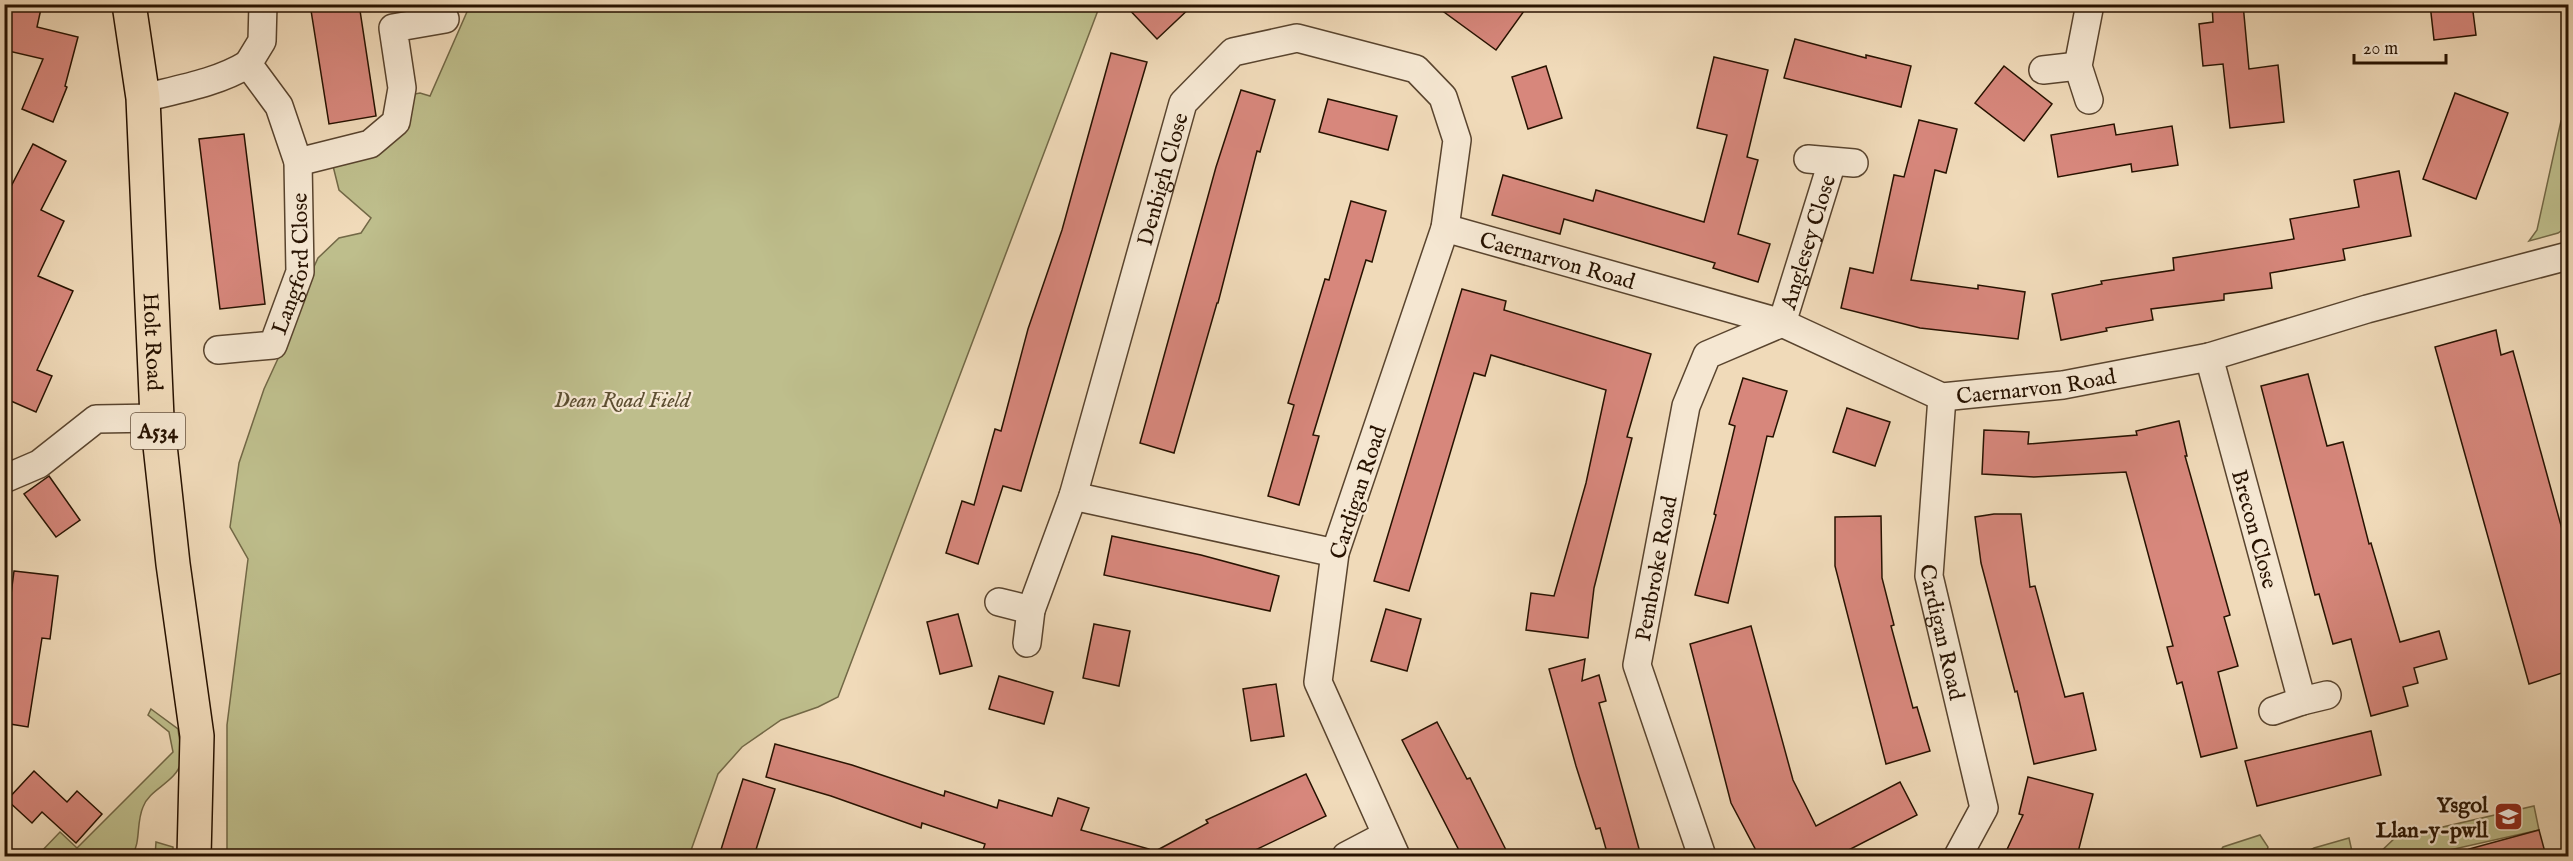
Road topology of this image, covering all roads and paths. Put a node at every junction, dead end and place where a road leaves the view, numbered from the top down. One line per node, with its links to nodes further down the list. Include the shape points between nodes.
1 (129, 4): 8 (main road, Holt Road / A534)
2 (263, 4): 5 (street, via 262,41)
3 (2090, 4): 6 (street)
4 (445, 19): 11 (street, Langford Close, via 393,28 402,88 396,122 370,144)
5 (248, 64): 8 (street, via 232,74); 11 (street, Langford Close, via 279,106)
6 (2078, 66): 7 (street); 9 (street)
7 (2043, 70)
8 (143, 98): 18 (main road, Holt Road / A534)
9 (2089, 99)
10 (1832, 161): 14 (street, Anglesey Close)
11 (298, 162): 15 (street, Langford Close, via 300,272 273,345)
12 (1445, 228): 14 (street, Caernarvon Road); 20 (street, Denbigh Close, via 1457,140 1443,97 1416,69 1297,38 1233,52 1183,103); 21 (street, Cardigan Road)
13 (2568, 256): 16 (street, Caernarvon Road, via 2367,309)
14 (1782, 323): 17 (street, Caernarvon Road); 29 (street, Pembroke Road, via 1707,355 1686,406 1637,665)
15 (218, 350)
16 (2209, 357): 17 (street, Caernarvon Road, via 2063,385); 25 (street, Brecon Close, via 2314,698)
17 (1942, 397): 30 (street, Cardigan Road, via 1929,576 1984,808)
18 (157, 418): 19 (street, via 96,419 39,464); 27 (main road, Holt Road / A534, via 172,564 197,736)
19 (4, 479)
20 (1073, 496): 21 (street); 23 (street, Denbigh Close)
21 (1335, 553): 26 (street, Cardigan Road, via 1318,682)
22 (999, 602): 23 (street)
23 (1031, 610): 24 (street, Denbigh Close)
24 (1028, 643)
25 (2273, 711)
26 (1391, 846): 28 (street)
27 (194, 856)
28 (1346, 856)
29 (1702, 856)
30 (1958, 856)

